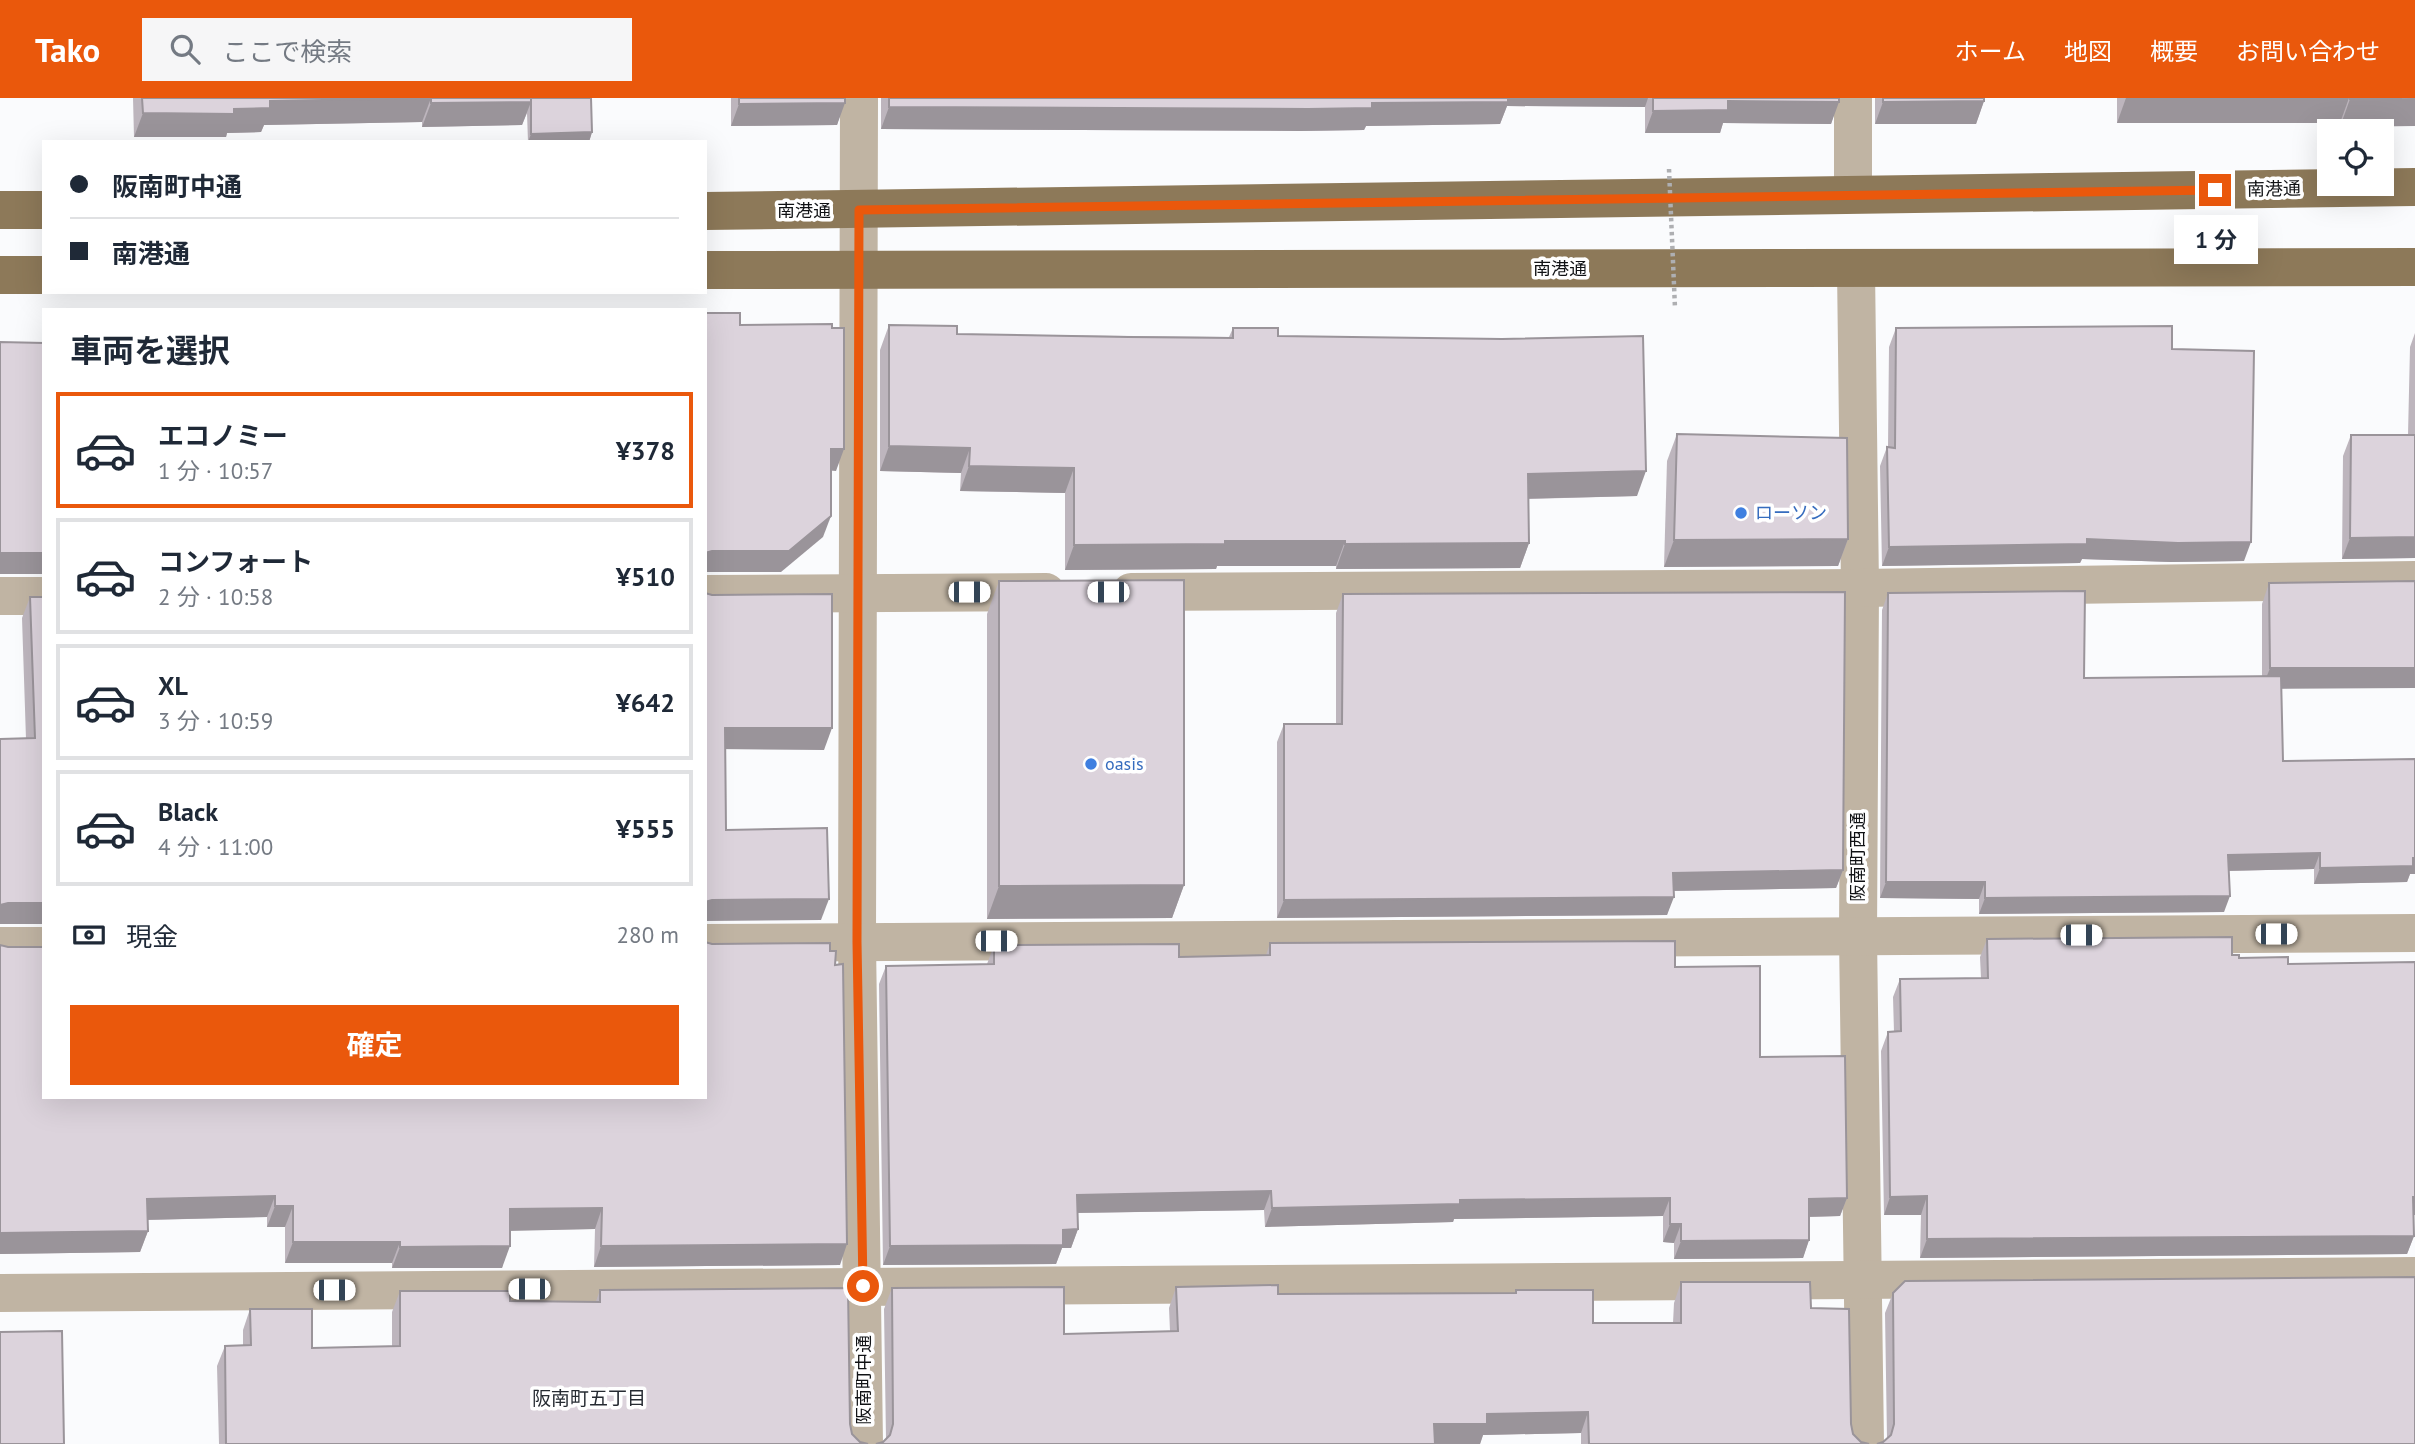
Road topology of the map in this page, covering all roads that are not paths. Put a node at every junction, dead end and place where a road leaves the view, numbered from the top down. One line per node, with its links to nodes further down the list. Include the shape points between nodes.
1 (859, 98): 7 (street, 阪南町中通)
2 (1853, 98): 4 (street)
3 (2415, 187): 4 (main road, 南港通)
4 (1853, 194): 7 (main road, 南港通)
5 (0, 210): 6 (main road)
6 (42, 210)
7 (859, 210): 8 (main road, 南港通); 10 (street, 阪南町中通)
8 (707, 211)
9 (2415, 267): 11 (main road, 南港通)
10 (860, 268): 11 (main road, 南港通); 12 (main road, 南港通); 18 (street, 阪南町中通)
11 (1856, 269): 16 (street, 阪南町西通)
12 (707, 270)
13 (0, 275): 14 (main road)
14 (42, 275)
15 (2415, 580): 16 (street)
16 (1860, 588): 18 (street); 22 (street, 阪南町西通)
17 (707, 593): 18 (street)
18 (858, 593): 23 (street, 阪南町中通)
19 (0, 596): 20 (street)
20 (42, 596)
21 (2415, 933): 22 (street)
22 (1858, 936): 23 (street); 28 (street, 阪南町西通)
23 (857, 942): 24 (street); 29 (street, 阪南町中通)
24 (707, 943)
25 (0, 946): 26 (street)
26 (42, 946)
27 (2415, 1276): 28 (street)
28 (1863, 1279): 29 (street); 32 (street, 阪南町西通)
29 (863, 1286): 30 (street); 31 (street, 阪南町中通)
30 (0, 1293)
31 (864, 1444)
32 (1866, 1444)

